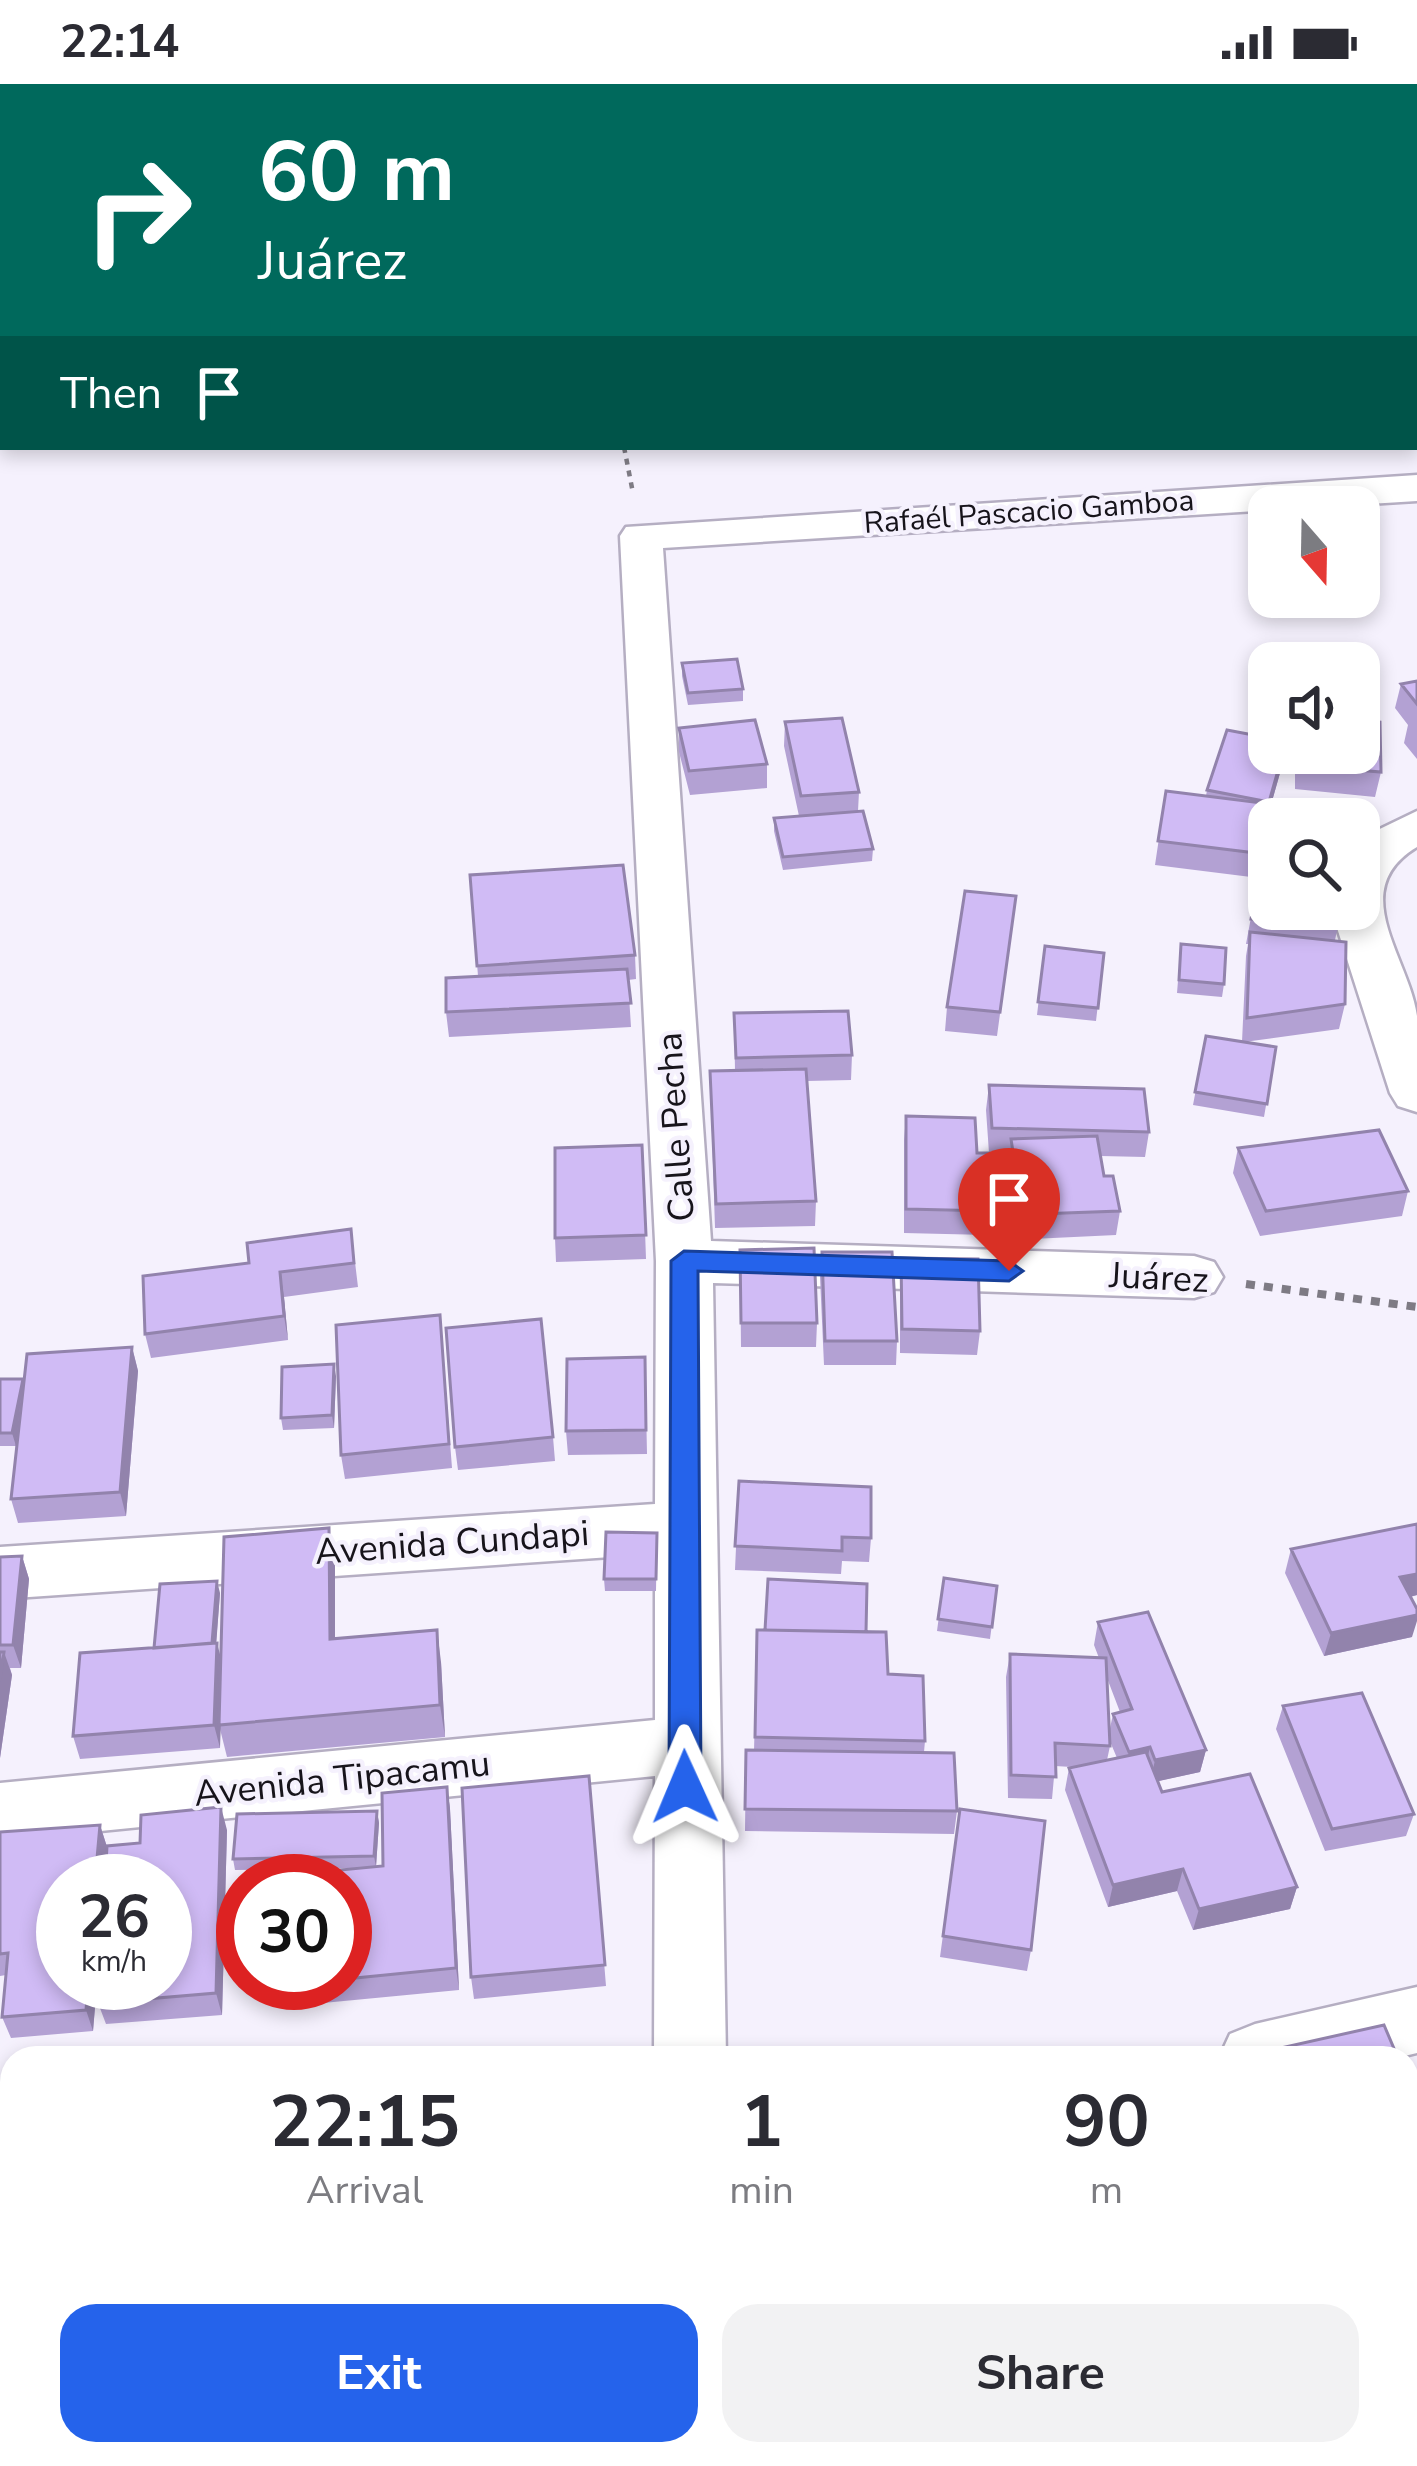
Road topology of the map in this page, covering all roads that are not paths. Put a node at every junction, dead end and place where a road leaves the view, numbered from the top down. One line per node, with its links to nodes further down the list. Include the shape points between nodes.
1 (1417, 488): 2 (street, Rafaél Pascacio Gamboa)
2 (642, 547): 7 (street, Calle Pecha)
3 (1417, 826): 4 (street)
4 (1380, 848)
5 (1363, 930): 6 (street)
6 (1417, 1093)
7 (684, 1261): 8 (street, Juárez); 9 (street, Calle Pecha)
8 (1194, 1277)
9 (688, 1527): 10 (street, Avenida Cundapi); 11 (street, Calle Pecha)
10 (0, 1573)
11 (684, 1745): 12 (street, Avenida Tipacamu); 14 (street, Calle Pecha)
12 (0, 1812)
13 (1417, 2020): 15 (street)
14 (690, 2046)
15 (1306, 2046)

